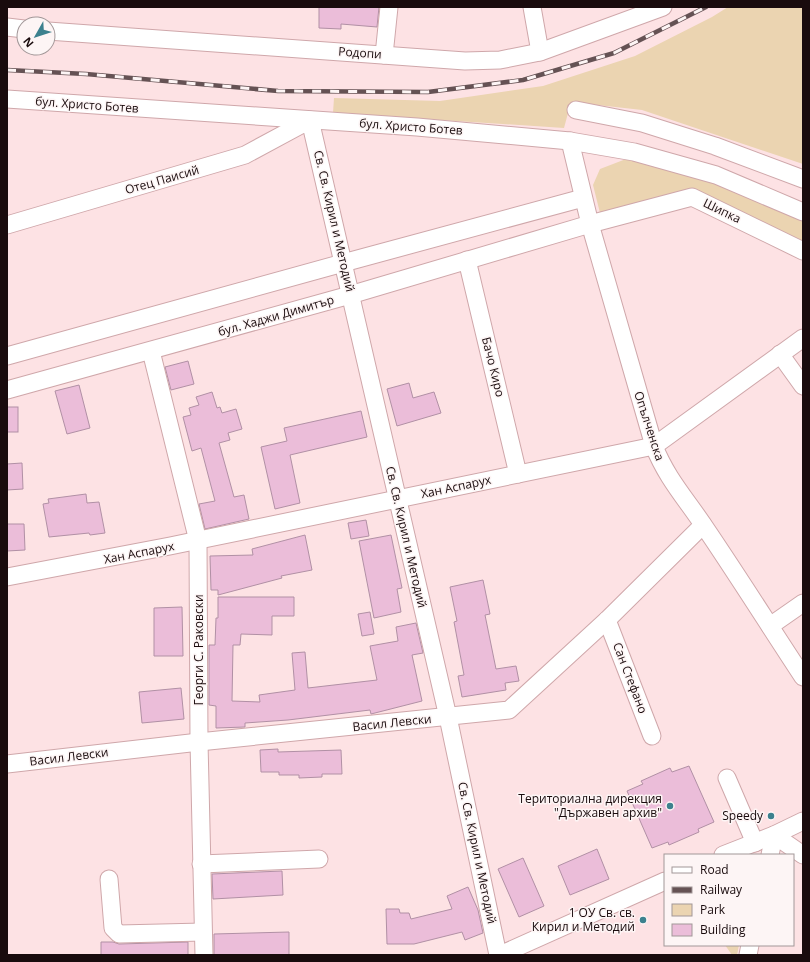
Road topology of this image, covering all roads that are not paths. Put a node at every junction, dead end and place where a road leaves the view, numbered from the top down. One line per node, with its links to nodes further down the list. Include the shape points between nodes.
1 (389, 7): 6 (street)
2 (532, 7): 5 (street)
3 (663, 7): 5 (street, Родопи)
4 (56, 32): 6 (street, Родопи)
5 (540, 52): 6 (street, Родопи, via 500,60 465,61)
6 (384, 55)
7 (7, 99): 9 (street, бул. Христо Ботев)
8 (576, 110): 11 (street, via 649,125 715,146)
9 (310, 120): 10 (street, бул. Христо Ботев); 15 (street, Отец Паисий, via 245,155); 18 (street, Св. Св. Кирил и Методий)
10 (570, 141): 12 (street, Опълченска); 13 (street, бул. Христо Ботев, via 634,152 716,175)
11 (803, 179)
12 (584, 198): 14 (street, Опълченска); 18 (street)
13 (803, 212)
14 (590, 224): 16 (street, Шипка, via 692,197); 17 (street, бул. Хаджи Димитър); 26 (street, Опълченска)
15 (7, 225)
16 (803, 250)
17 (467, 260): 19 (street, бул. Хаджи Димитър); 27 (street, Бачо Киро)
18 (343, 263): 19 (street, Св. Св. Кирил и Методий); 23 (street)
19 (350, 295): 21 (street, бул. Хаджи Димитър); 28 (street, Св. Св. Кирил и Методий)
20 (803, 338): 22 (street, Хан Аспарух)
21 (151, 350): 25 (street, бул. Хаджи Димитър); 30 (street, Георги С. Раковски)
22 (780, 354): 24 (street); 26 (street, Хан Аспарух)
23 (7, 356)
24 (803, 386)
25 (7, 390)
26 (654, 446): 27 (street, Хан Аспарух); 29 (street, Опълченска, via 665,472)
27 (518, 474): 28 (street, Хан Аспарух)
28 (397, 499): 30 (street, Хан Аспарух); 36 (street, Св. Св. Кирил и Методий)
29 (703, 525): 33 (street, Васил Левски); 34 (street, Опълченска)
30 (198, 541): 31 (street, Хан Аспарух); 38 (street, Георги С. Раковски)
31 (7, 577)
32 (803, 603): 34 (street)
33 (608, 620): 36 (street, Васил Левски, via 509,710); 37 (street, Сан Стефано)
34 (770, 626): 35 (street, Опълченска)
35 (803, 677)
36 (448, 717): 38 (street, Васил Левски); 53 (street, Св. Св. Кирил и Методий)
37 (652, 736)
38 (199, 742): 39 (street, Васил Левски); 48 (street, Георги С. Раковски)
39 (7, 764)
40 (727, 778): 43 (street)
41 (803, 821): 42 (street)
42 (774, 835): 43 (street); 45 (street); 46 (street)
43 (755, 842): 44 (street)
44 (726, 854)
45 (770, 854)
46 (803, 855)
47 (319, 858): 48 (street)
48 (202, 864): 51 (street, Георги С. Раковски)
49 (109, 879): 51 (street, via 112,928 115,932)
50 (664, 881): 53 (street)
51 (203, 932): 52 (street, Георги С. Раковски)
52 (204, 955)
53 (499, 955)

